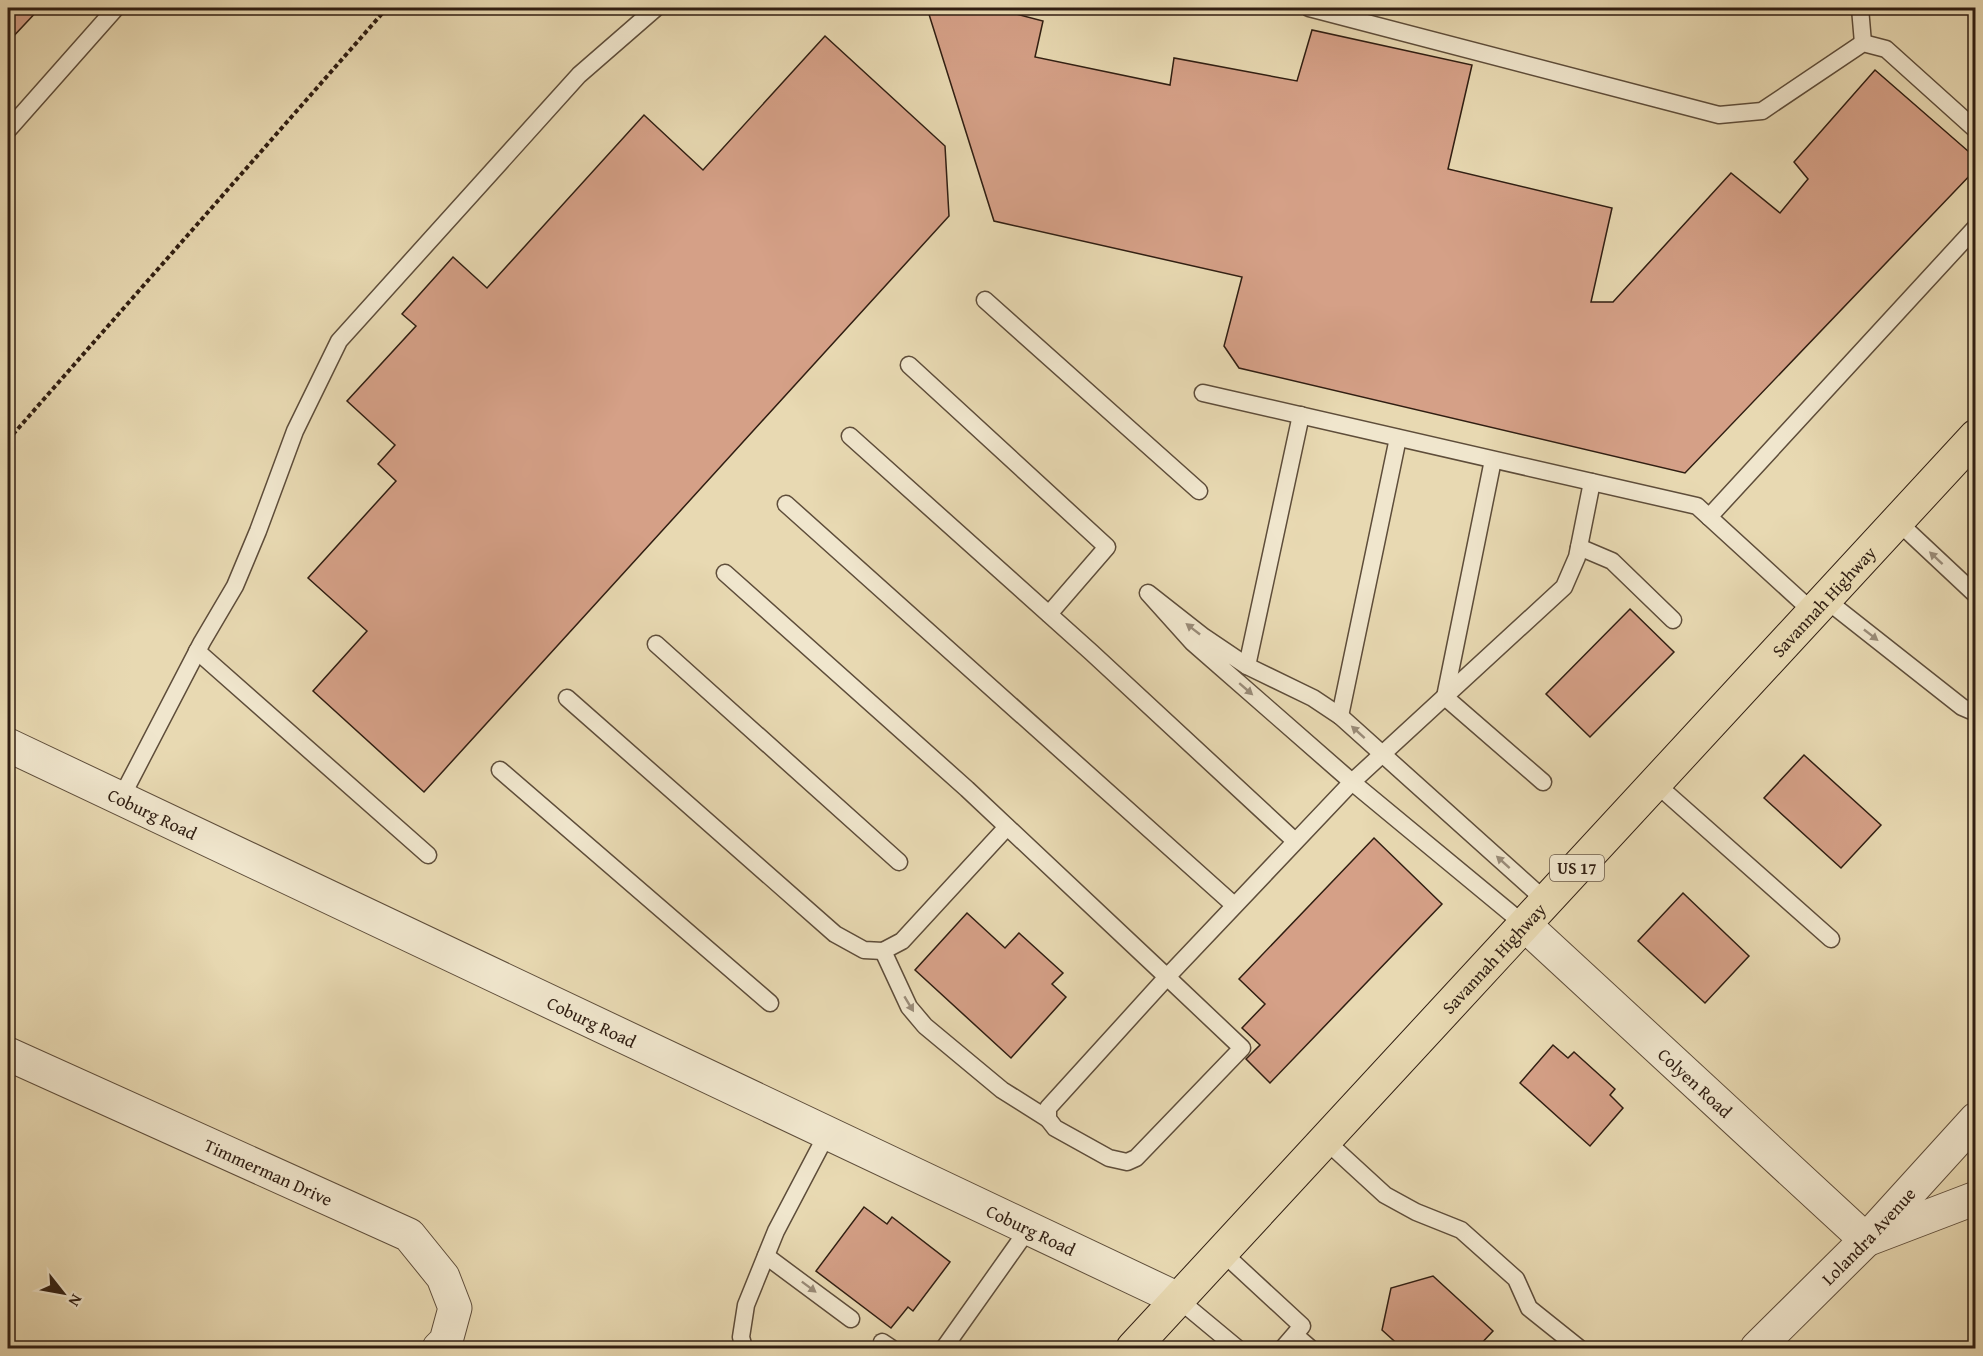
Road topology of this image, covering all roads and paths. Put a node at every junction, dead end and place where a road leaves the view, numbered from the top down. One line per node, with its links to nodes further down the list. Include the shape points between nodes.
1 (116, 8): 7 (lane)
2 (387, 8): 17 (path)
3 (656, 8): 31 (lane, via 579,75 339,341 295,431 235,586)
4 (1309, 8): 6 (lane, via 1719,115 1761,111)
5 (1860, 8): 6 (lane)
6 (1863, 43): 8 (lane, via 1886,49)
7 (8, 130)
8 (1976, 130)
9 (1976, 227): 22 (lane)
10 (985, 300): 20 (lane)
11 (909, 365): 28 (lane, via 1107,547)
12 (1203, 393): 13 (lane)
13 (1301, 416): 16 (lane); 32 (lane)
14 (850, 436): 28 (lane)
15 (1976, 436): 23 (highway, Savannah Highway / US 17)
16 (1398, 438): 18 (lane); 36 (lane)
17 (8, 440)
18 (1493, 460): 19 (lane); 33 (lane)
19 (1592, 482): 22 (lane, via 1697,506); 24 (lane)
20 (1199, 491)
21 (786, 504): 48 (lane)
22 (1709, 517): 27 (lane)
23 (1898, 521): 26 (lane, one-way to 23); 27 (highway, Savannah Highway / US 17)
24 (1579, 547): 29 (lane, via 1612,561); 33 (lane, via 1564,587)
25 (725, 573): 44 (lane)
26 (1976, 595)
27 (1819, 606): 35 (lane, one-way to 35); 42 (highway, Savannah Highway / US 17)
28 (1048, 614): 45 (lane)
29 (1673, 620)
30 (656, 644): 47 (lane)
31 (197, 651): 43 (lane); 46 (lane)
32 (1247, 666): 36 (lane, via 1313,698); 40 (lane, one-way to 40, via 1148,593 1192,642)
33 (1445, 697): 38 (lane); 41 (lane)
34 (567, 698): 51 (lane, via 835,934 864,950)
35 (1976, 713)
36 (1340, 716): 38 (lane, one-way to 36)
37 (8, 744): 43 (street, Coburg Road)
38 (1382, 754): 40 (lane); 49 (lane, one-way to 38)
39 (500, 770): 53 (lane)
40 (1352, 782): 45 (lane); 49 (lane)
41 (1543, 782)
42 (1655, 783): 49 (highway, Savannah Highway / US 17); 50 (lane)
43 (121, 798): 57 (street, Coburg Road)
44 (1007, 827): 51 (lane, via 902,941); 52 (lane)
45 (1295, 841): 48 (lane)
46 (428, 855)
47 (899, 862)
48 (1234, 905): 52 (lane)
49 (1536, 913): 58 (highway, Savannah Highway / US 17); 61 (street, Colyen Road)
50 (1831, 939)
51 (883, 951): 55 (lane, one-way to 55, via 909,1007 925,1026 1002,1090)
52 (1167, 977): 55 (lane, via 1048,1108); 55 (lane, via 1242,1048 1136,1158 1127,1162 1109,1158 1055,1128)
53 (770, 1003)
54 (14, 1068): 67 (street, Timmerman Drive, via 409,1235 443,1276 455,1308 446,1341)
55 (1048, 1119)
56 (1976, 1119): 61 (street, Lolandra Avenue)
57 (828, 1132): 60 (street, Coburg Road); 63 (lane)
58 (1325, 1140): 62 (highway, Savannah Highway / US 17); 74 (lane, via 1385,1195 1461,1230 1516,1279 1529,1308)
59 (1976, 1198): 61 (street)
60 (1029, 1228): 64 (street, Coburg Road); 69 (lane)
61 (1866, 1240): 75 (street, Lolandra Avenue)
62 (1223, 1253): 64 (highway, Savannah Highway / US 17); 66 (lane, via 1302,1326)
63 (766, 1256): 65 (lane, one-way to 65); 68 (lane, via 746,1305 741,1336)
64 (1178, 1299): 70 (highway, Savannah Highway / US 17); 71 (lane)
65 (851, 1319)
66 (1295, 1335): 72 (lane); 73 (lane)
67 (438, 1348)
68 (744, 1348)
69 (944, 1348)
70 (1133, 1348)
71 (1237, 1348)
72 (1283, 1348)
73 (1310, 1348)
74 (1579, 1348)
75 (1757, 1348)

